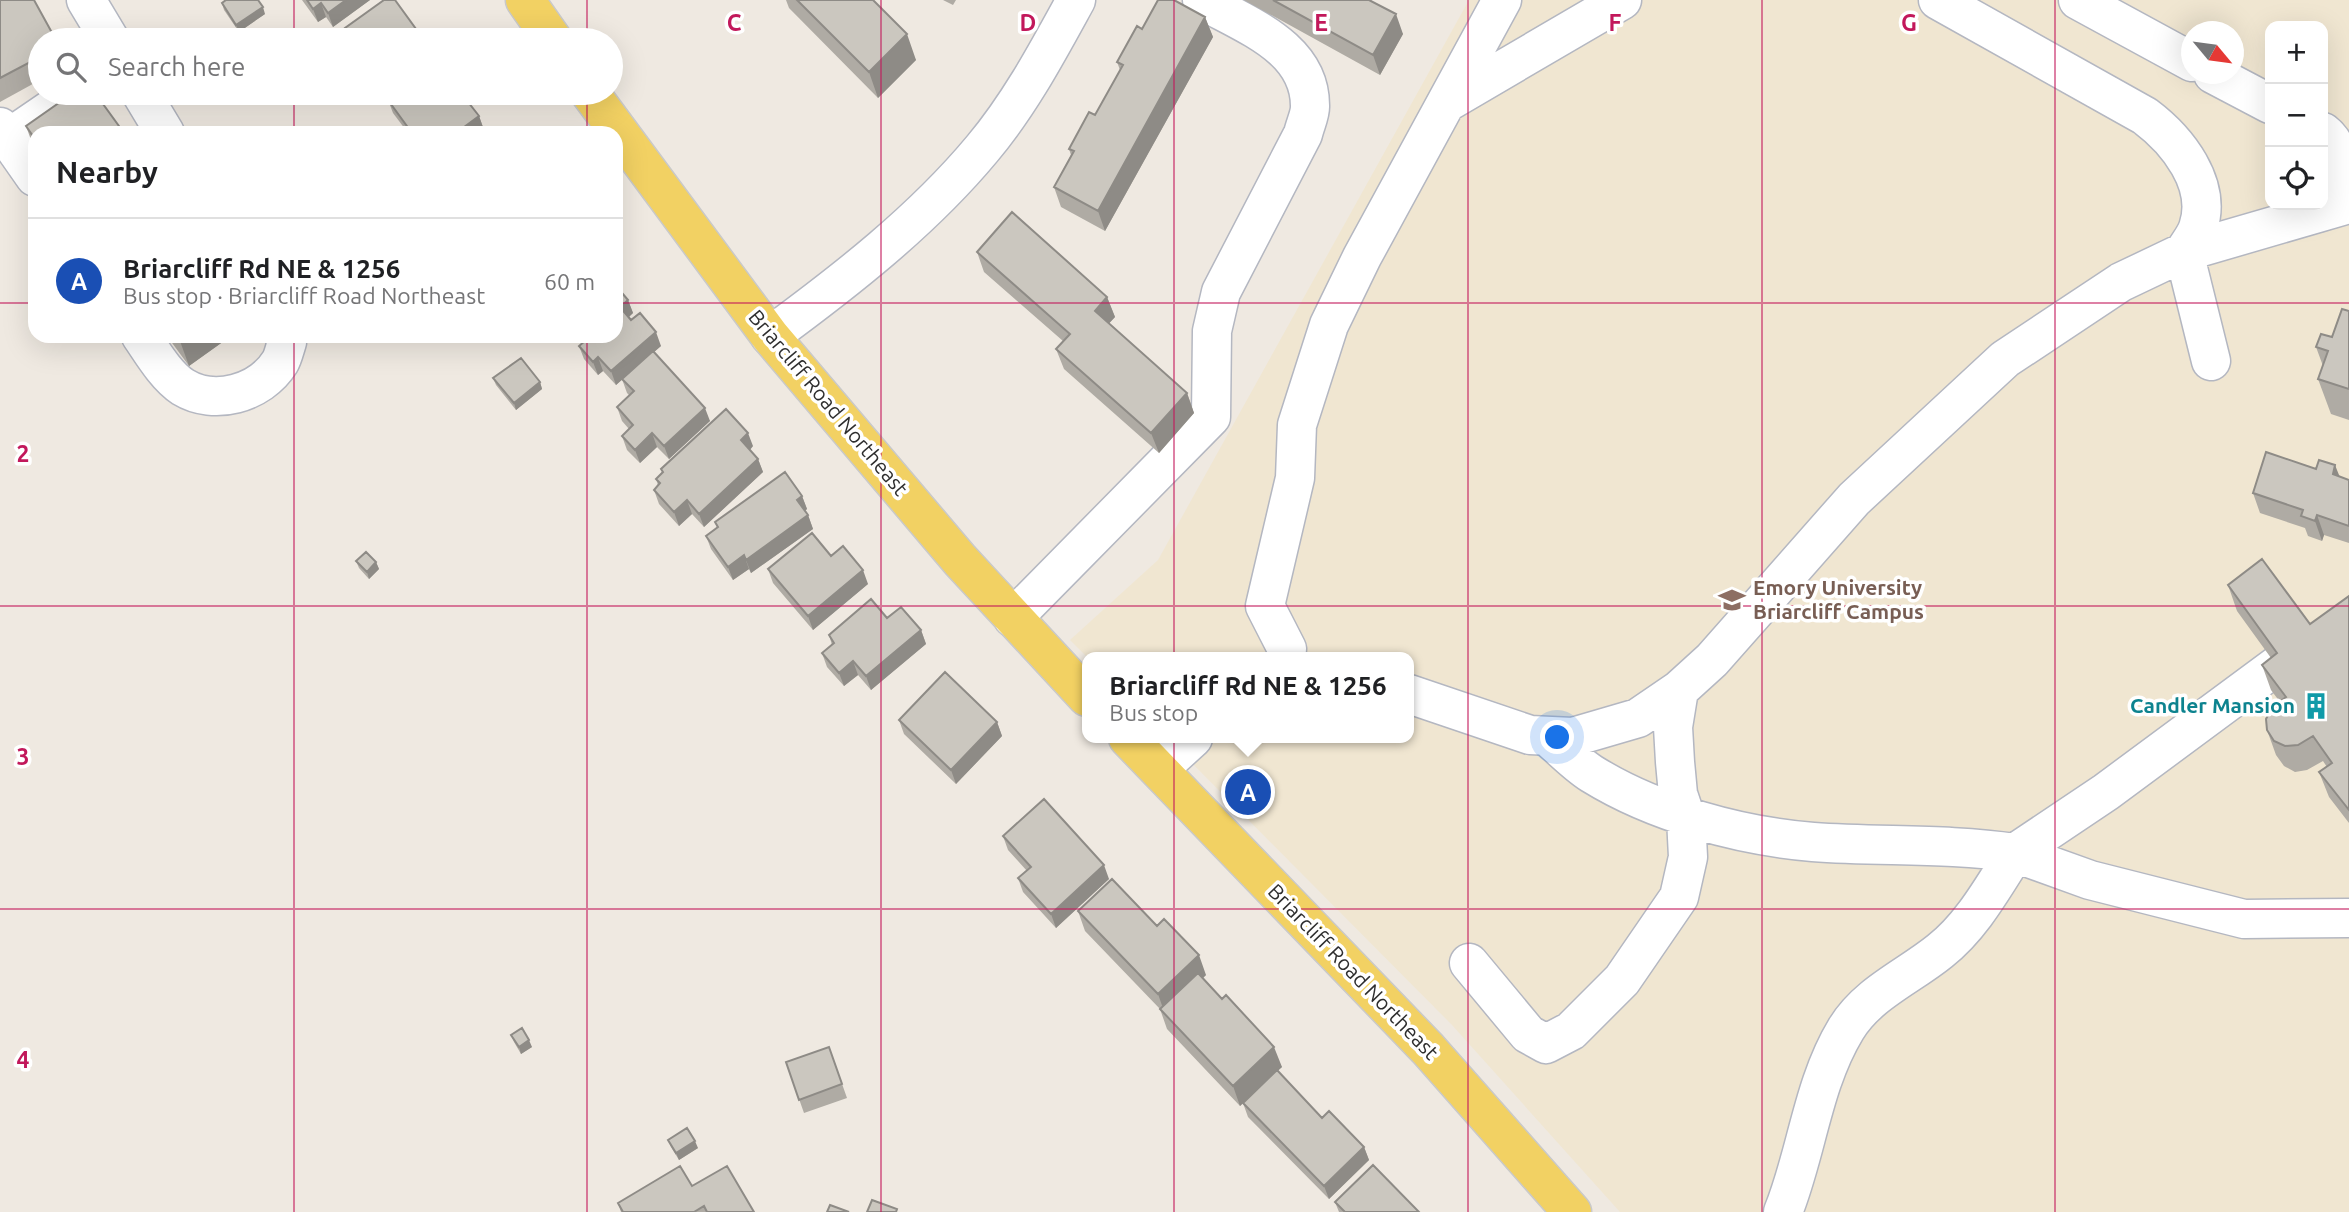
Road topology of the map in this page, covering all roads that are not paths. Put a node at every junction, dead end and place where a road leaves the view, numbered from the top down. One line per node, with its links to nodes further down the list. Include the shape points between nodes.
1 (86, 0): 9 (street)
2 (525, 0): 10 (main road)
3 (1076, 0): 26 (street, via 1010,112 956,179 857,269)
4 (1202, 0): 30 (street, via 1281,45 1297,61 1310,107 1303,134 1221,292 1212,331 1212,417)
5 (1502, 0): 14 (street)
6 (1622, 0): 14 (street)
7 (1938, 0): 25 (street, via 2165,131 2184,154 2201,200 2198,228)
8 (2078, 0): 11 (street)
9 (103, 28)
10 (545, 28)
11 (2181, 56)
12 (2232, 84): 13 (street)
13 (2265, 101)
14 (1446, 103): 31 (street, via 1329,325 1297,425 1295,478 1265,606)
15 (54, 105): 20 (street)
16 (148, 105): 18 (street)
17 (599, 105): 19 (main road, Briarcliff Road Northeast)
18 (161, 126)
19 (614, 126)
20 (4, 133): 23 (street)
21 (623, 138): 26 (main road, Briarcliff Road Northeast)
22 (2335, 138): 24 (street, via 2343,155)
23 (28, 167)
24 (2334, 209): 25 (street)
25 (2184, 252): 29 (street); 33 (street, via 2121,282 2005,359 1854,499 1787,598 1726,667)
26 (770, 336): 30 (main road, Briarcliff Road Northeast)
27 (147, 343): 28 (street, via 181,386 207,398 240,393 262,381 280,362)
28 (285, 343)
29 (2211, 361)
30 (1013, 618): 34 (main road, Briarcliff Road Northeast)
31 (1289, 652)
32 (2278, 664): 41 (street, via 2106,792)
33 (1679, 690): 36 (street, via 1638,718 1573,737); 40 (street, via 1673,727 1678,794)
34 (1082, 692)
35 (1414, 696): 36 (street, via 1512,730)
36 (1547, 736): 40 (street, via 1591,774)
37 (1133, 743): 39 (main road, Briarcliff Road Northeast)
38 (1188, 743): 39 (street)
39 (1159, 769): 44 (main road, Briarcliff Road Northeast, via 1428,1049)
40 (1686, 818): 41 (street, via 1813,842 1961,845); 43 (street, via 1688,857 1679,897 1622,980 1572,1031 1546,1044 1528,1034)
41 (2015, 853): 42 (street, via 2090,880 2244,919); 45 (street, via 1981,905 1941,951 1879,992 1846,1028 1820,1086)
42 (2349, 918)
43 (1469, 963)
44 (1572, 1212)
45 (1783, 1212)

